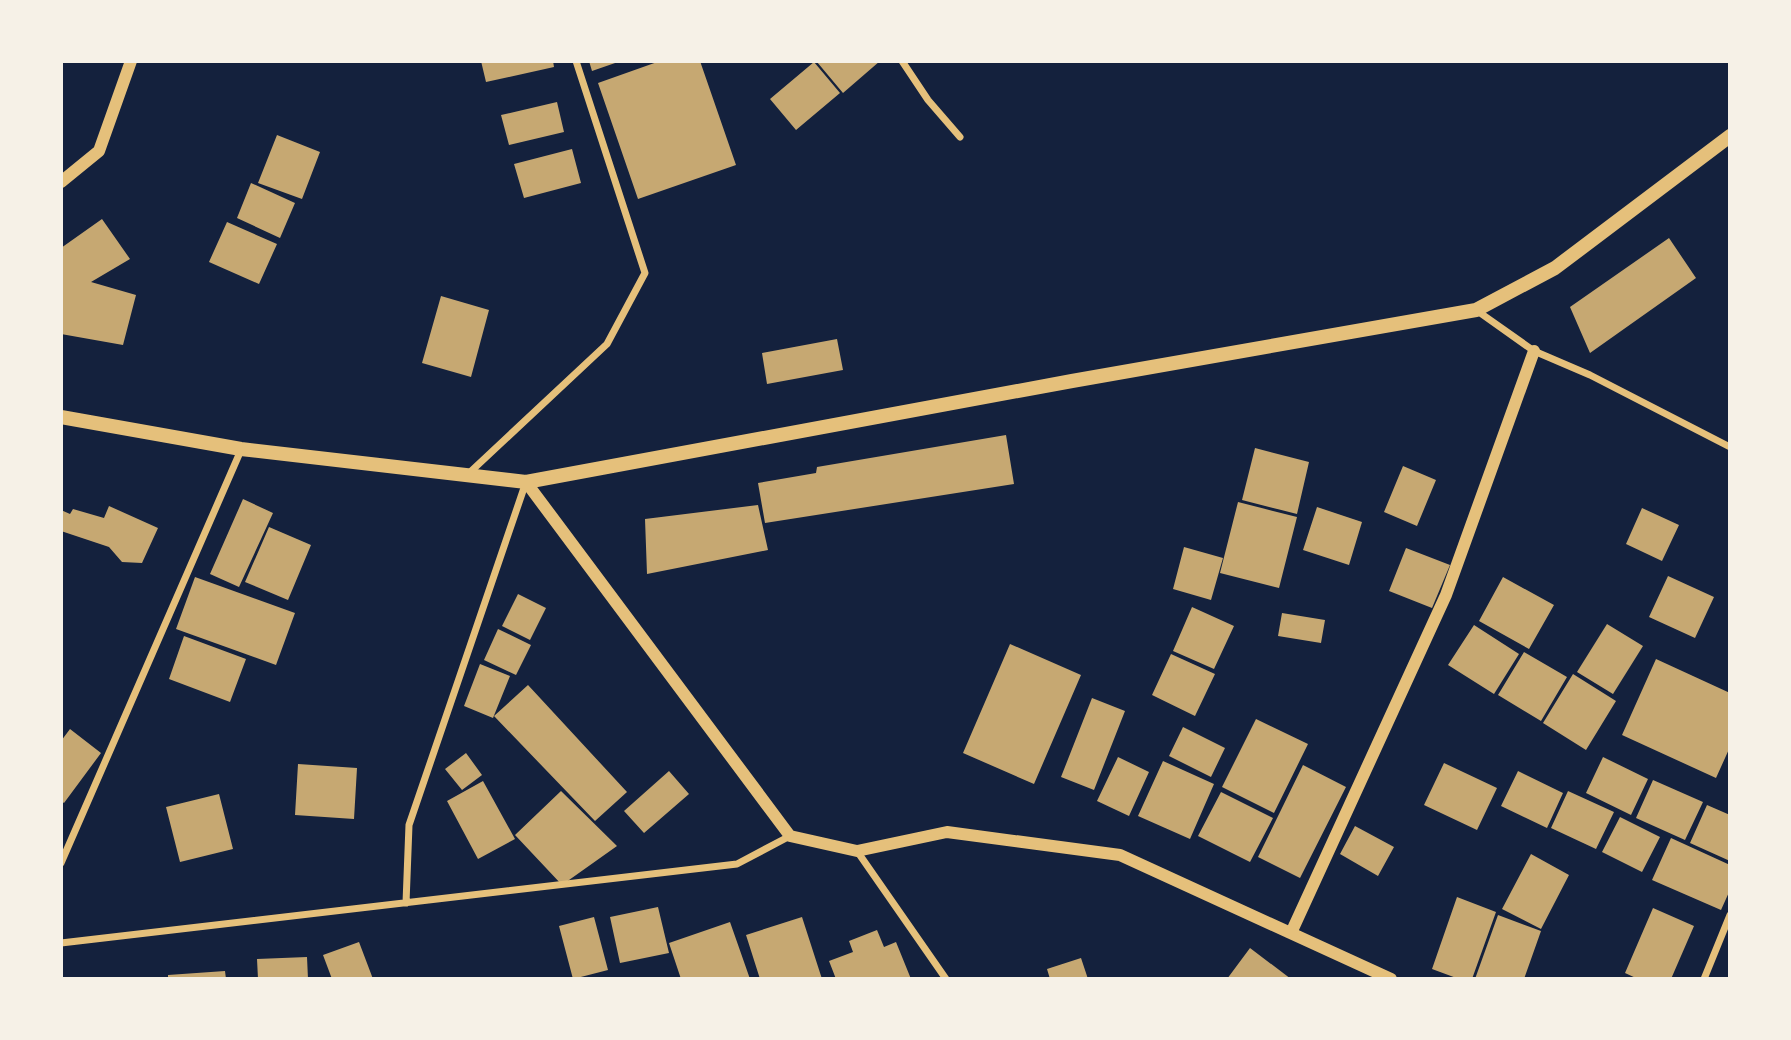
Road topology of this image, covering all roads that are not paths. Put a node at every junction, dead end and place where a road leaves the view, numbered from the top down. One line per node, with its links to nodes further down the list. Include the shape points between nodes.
1 (131, 61): 6 (street, via 100,151)
2 (576, 61): 12 (street, via 645,273 607,344)
3 (902, 61): 5 (street)
4 (1730, 135): 7 (main road, via 1555,268)
5 (960, 137)
6 (61, 182)
7 (1476, 310): 8 (street); 13 (main road)
8 (1534, 351): 10 (street); 19 (street, via 1446,595)
9 (61, 418): 11 (main road)
10 (1730, 447)
11 (241, 449): 12 (main road); 16 (street)
12 (467, 476): 13 (main road)
13 (526, 482): 14 (street); 17 (street, via 409,825)
14 (790, 836): 15 (street); 17 (street, via 737,864)
15 (857, 851): 19 (street, via 947,832 1120,855); 21 (street)
16 (61, 863)
17 (406, 903): 20 (street)
18 (1730, 915): 23 (street)
19 (1292, 933): 22 (street)
20 (61, 943)
21 (946, 979)
22 (1391, 979)
23 (1704, 979)

